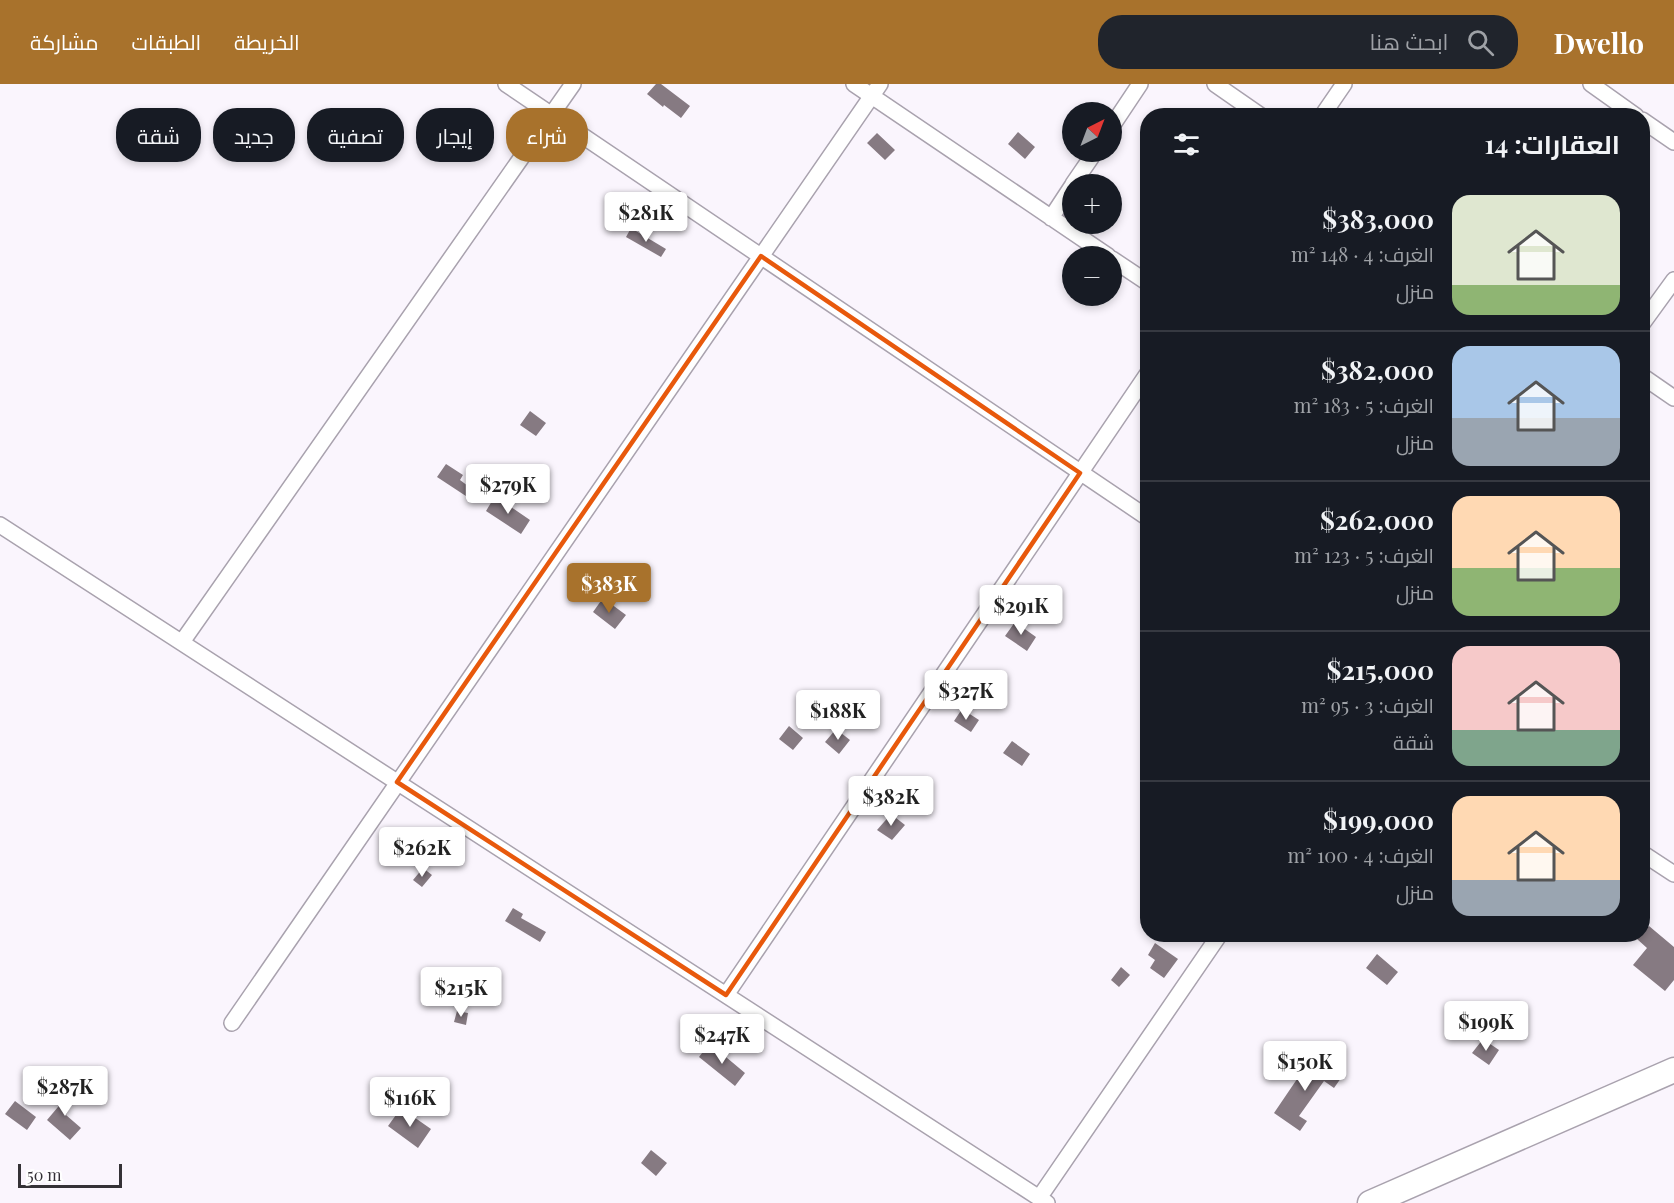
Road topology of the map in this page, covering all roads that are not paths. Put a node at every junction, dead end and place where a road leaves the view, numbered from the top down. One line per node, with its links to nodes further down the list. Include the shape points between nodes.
1 (506, 84): 9 (street)
2 (573, 84): 10 (street)
3 (854, 84): 8 (street)
4 (1140, 84): 14 (street)
5 (1215, 84): 11 (street)
6 (1344, 84): 12 (street)
7 (1591, 84): 13 (street)
8 (876, 90): 20 (street); 22 (street)
9 (541, 108)
10 (556, 108)
11 (1250, 108)
12 (1328, 108)
13 (1625, 108)
14 (1122, 111)
15 (1650, 126): 17 (street)
16 (588, 140): 22 (street)
17 (1674, 142)
18 (518, 162): 33 (street)
19 (1062, 202): 20 (street)
20 (1051, 218): 21 (street)
21 (1092, 246)
22 (761, 256): 30 (street); 34 (street)
23 (1122, 266): 24 (street)
24 (1140, 278)
25 (1674, 280): 26 (street)
26 (1650, 313)
27 (1650, 382): 29 (street)
28 (1140, 386): 30 (street)
29 (1674, 398)
30 (1080, 473): 31 (street); 38 (street)
31 (1140, 513)
32 (0, 525): 33 (street)
33 (182, 642): 34 (street)
34 (398, 782): 38 (street); 39 (street)
35 (1650, 858): 36 (street)
36 (1674, 874)
37 (1215, 942): 41 (street)
38 (726, 995): 41 (street)
39 (232, 1023)
40 (1674, 1070): 42 (main road)
41 (1043, 1201)
42 (1370, 1203)

